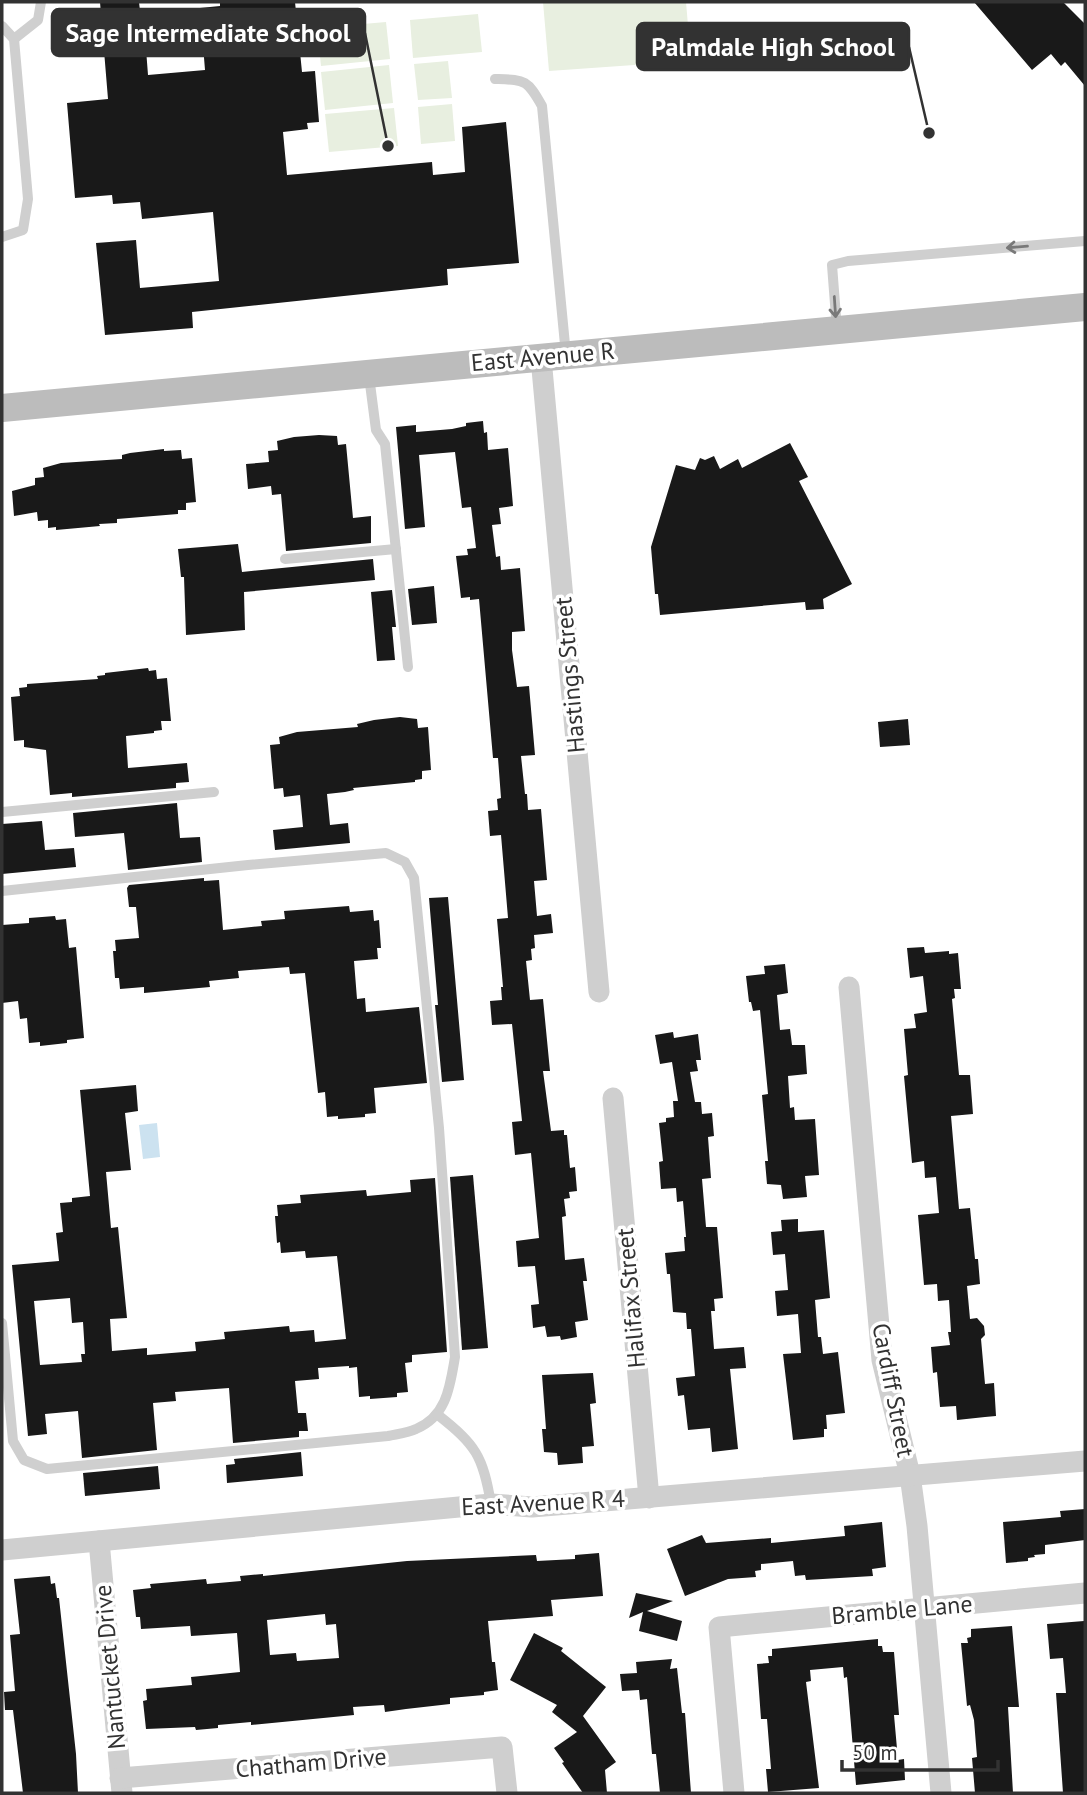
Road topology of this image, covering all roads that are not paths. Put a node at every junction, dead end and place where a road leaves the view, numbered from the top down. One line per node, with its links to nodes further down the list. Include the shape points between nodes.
1 (41, 2): 3 (lane, via 38,20)
2 (2, 26): 3 (lane)
3 (14, 39): 5 (lane, via 28,200 23,230)
4 (495, 79): 9 (lane, via 531,86 542,106)
5 (2, 237)
6 (1085, 241): 8 (lane, one-way to 8, via 832,265)
7 (1085, 307): 8 (main road, East Avenue R)
8 (837, 330): 9 (main road, East Avenue R)
9 (553, 356): 10 (main road, East Avenue R); 19 (street, Hastings Street)
10 (369, 374): 11 (main road, East Avenue R); 12 (lane, via 376,430 385,444)
11 (2, 408)
12 (396, 549): 13 (lane); 14 (lane)
13 (285, 559)
14 (408, 667)
15 (214, 792): 16 (lane)
16 (2, 812)
17 (2, 891): 22 (lane, via 386,853 405,862 414,878 439,1128 455,1357 449,1392)
18 (849, 987): 24 (street, Cardiff Street, via 882,1360)
19 (599, 992)
20 (612, 1098): 25 (street, Halifax Street)
21 (2, 1322): 22 (lane, via 13,1441 24,1460 47,1469 388,1436 417,1429)
22 (438, 1415): 26 (lane, via 472,1444 486,1474)
23 (1085, 1461): 24 (street, East Avenue R 4)
24 (910, 1475): 25 (street, East Avenue R 4); 30 (street, Cardiff Street)
25 (649, 1498): 26 (street, East Avenue R 4, via 532,1507)
26 (491, 1504): 27 (street, East Avenue R 4)
27 (99, 1541): 28 (street, East Avenue R 4); 31 (street, Nantucket Drive)
28 (2, 1550)
29 (1085, 1593): 30 (street, Bramble Lane)
30 (924, 1608): 33 (street, Bramble Lane, via 719,1627); 34 (street, Cardiff Street)
31 (121, 1786): 32 (street, Chatham Drive, via 502,1747)
32 (506, 1793)
33 (734, 1793)
34 (941, 1793)

